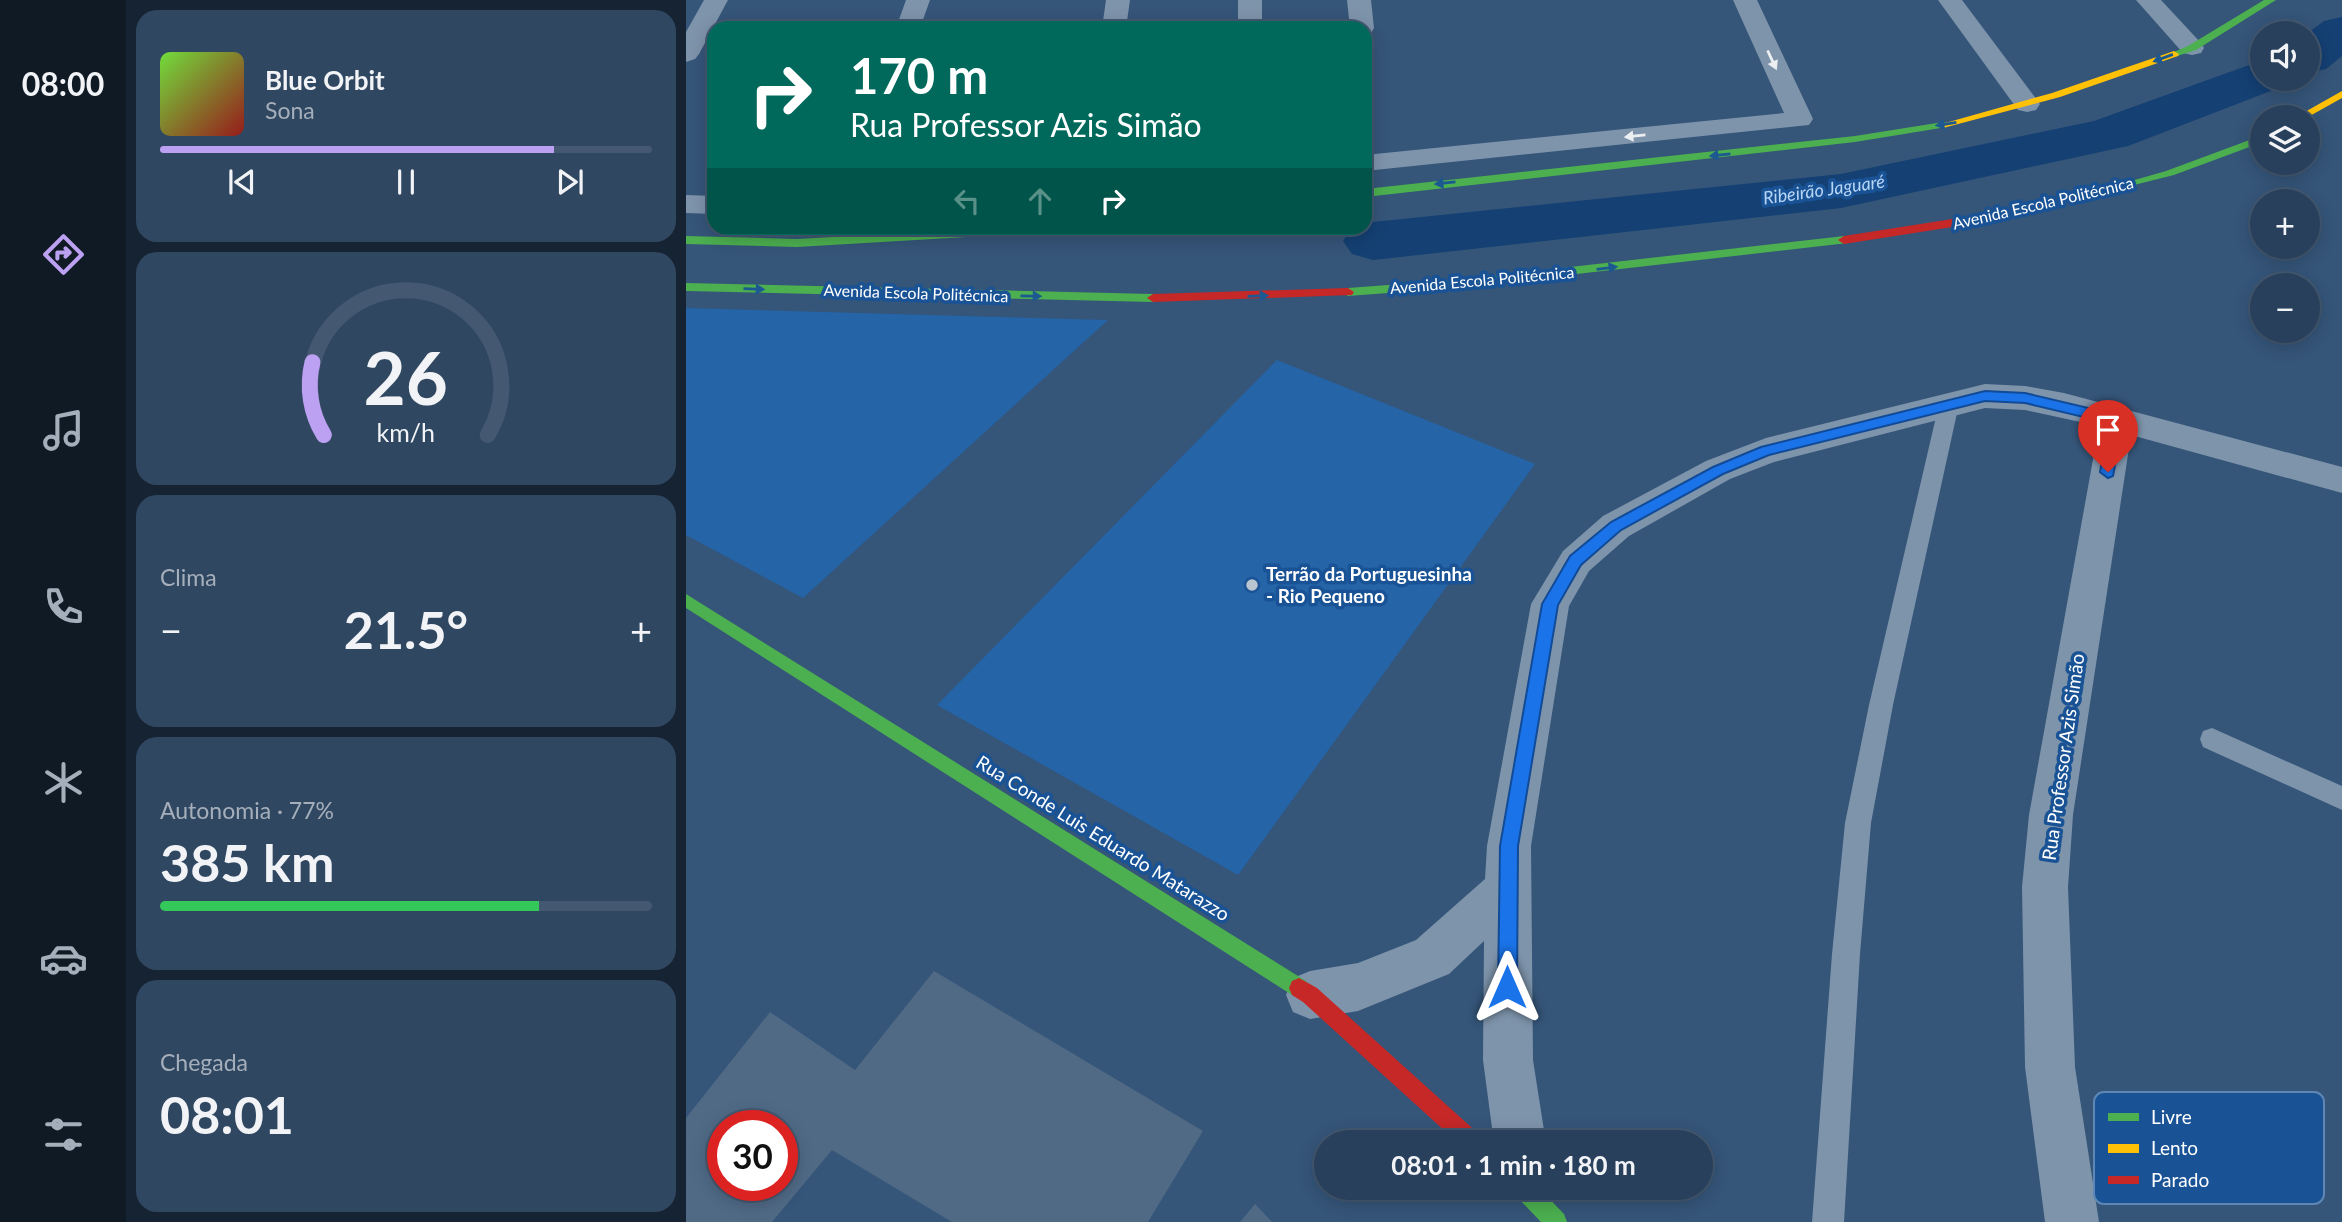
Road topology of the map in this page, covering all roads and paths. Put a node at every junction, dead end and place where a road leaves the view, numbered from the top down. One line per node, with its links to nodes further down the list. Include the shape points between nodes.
1 (716, 0): 17 (street)
2 (918, 0): 12 (street)
3 (1118, 0): 13 (street)
4 (1250, 0): 14 (street)
5 (1359, 0): 15 (street)
6 (1745, 0): 22 (street, one-way to 22, via 1800,119)
7 (1950, 0): 19 (street)
8 (2148, 0): 16 (street)
9 (2252, 0): 11 (main road)
10 (2271, 0): 11 (main road)
11 (2246, 17): 16 (main road)
12 (910, 21)
13 (1115, 21)
14 (1250, 21)
15 (1361, 21)
16 (2192, 48): 19 (main road, one-way to 19)
17 (686, 54)
18 (2342, 94): 20 (main road)
19 (2027, 104): 24 (main road, one-way to 24, via 1959,122 1855,139)
20 (2320, 106)
21 (2250, 143): 30 (main road, Avenida Escola Politécnica, one-way to 21, via 1164,298 1322,294 1468,283 1880,236 1997,216 2170,173)
22 (1372, 164)
23 (1372, 165): 24 (main road)
24 (1582, 168): 25 (main road, one-way to 25)
25 (1372, 192)
26 (686, 204): 27 (street)
27 (707, 205)
28 (934, 235): 29 (main road, via 797,243)
29 (686, 240)
30 (686, 286)
31 (1949, 404): 32 (street, via 1985,396 2025,398); 37 (street, via 1766,451 1718,470 1616,526 1576,561 1550,604 1509,846); 41 (lane, via 1858,823)
32 (2117, 419): 33 (street); 42 (street, Rua Professor Azis Simão, via 2051,815 2045,887 2050,1067)
33 (2342, 480)
34 (686, 600): 38 (main road, Rua Conde Luis Eduardo Matarazzo)
35 (2212, 739): 36 (lane)
36 (2342, 798)
37 (1507, 889): 38 (street, via 1432,957 1358,987); 40 (street, via 1508,1060)
38 (1310, 995): 39 (main road, Rua Conde Luis Eduardo Matarazzo)
39 (1460, 1130)
40 (1521, 1130)
41 (1828, 1222)
42 (2072, 1222)

